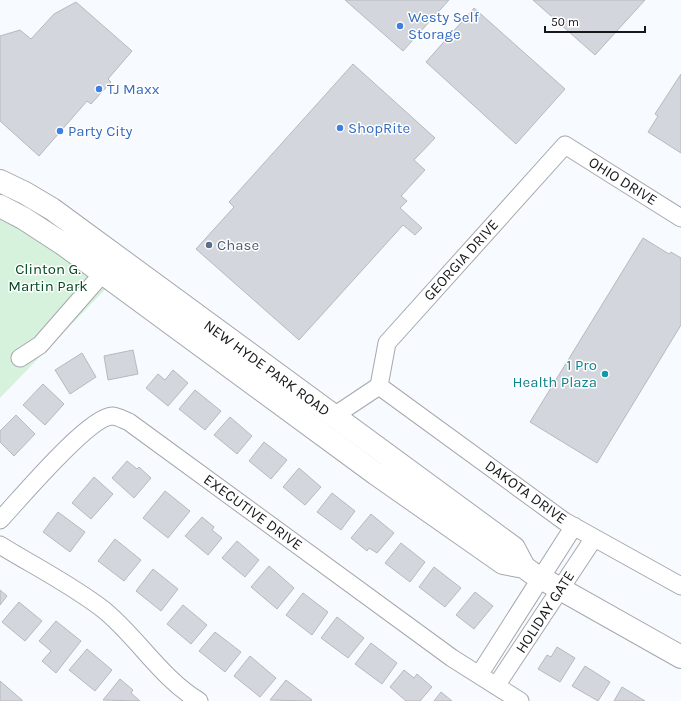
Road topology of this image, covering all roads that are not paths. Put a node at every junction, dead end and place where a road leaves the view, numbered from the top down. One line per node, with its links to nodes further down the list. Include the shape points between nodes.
1 (565, 145): 4 (street, OHIO DRIVE); 7 (street, GEORGIA DRIVE, via 387,343)
2 (0, 181): 8 (main road, NEW HYDE PARK ROAD, via 52,209)
3 (0, 206): 5 (main road, NEW HYDE PARK ROAD, via 29,221)
4 (681, 218)
5 (103, 273): 6 (street, via 40,345); 13 (main road, NEW HYDE PARK ROAD, via 376,474 503,563)
6 (20, 358)
7 (379, 386): 8 (street); 10 (street, DAKOTA DRIVE)
8 (334, 416): 13 (main road, NEW HYDE PARK ROAD, via 514,548)
9 (0, 520): 16 (street, EXECUTIVE DRIVE, via 59,456 100,419 113,416 129,422 452,658)
10 (574, 526): 11 (street, DAKOTA DRIVE); 13 (street, HOLIDAY GATE)
11 (594, 538): 13 (street, HOLIDAY GATE); 14 (street, DAKOTA DRIVE)
12 (0, 545): 18 (street, via 104,610 165,674)
13 (541, 578): 15 (main road, NEW HYDE PARK ROAD); 16 (street, HOLIDAY GATE); 17 (street, HOLIDAY GATE)
14 (681, 586)
15 (681, 657)
16 (479, 675): 17 (street, EXECUTIVE DRIVE)
17 (496, 686): 19 (street, EXECUTIVE DRIVE)
18 (199, 701)
19 (520, 701)

